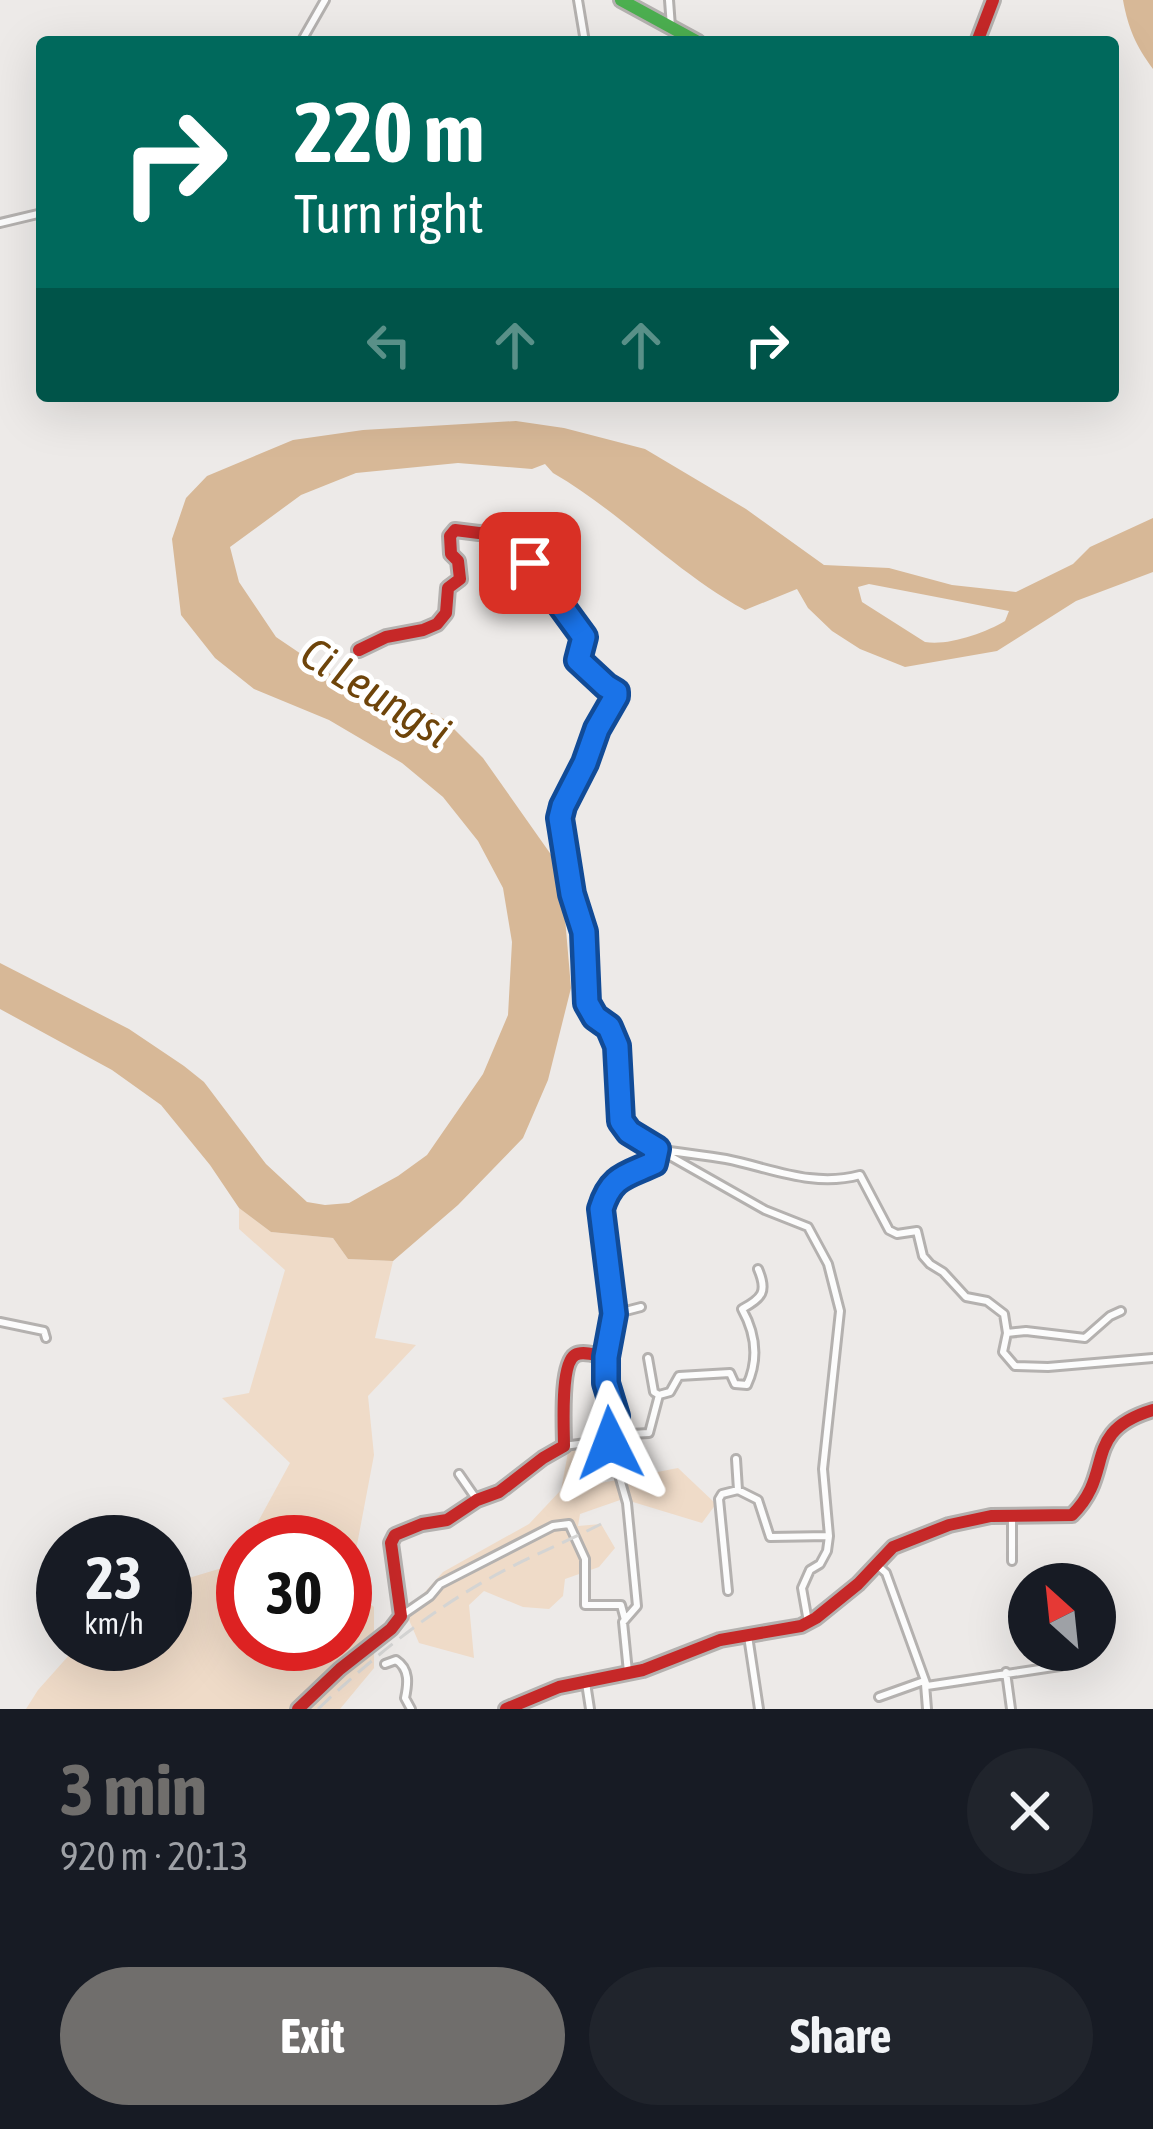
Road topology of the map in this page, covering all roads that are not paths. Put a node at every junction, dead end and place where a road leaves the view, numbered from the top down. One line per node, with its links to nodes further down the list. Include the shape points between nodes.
1 (325, 0): 7 (street)
2 (578, 0): 8 (street)
3 (621, 0): 6 (street)
4 (669, 0): 6 (street)
5 (993, 0): 10 (street)
6 (671, 27): 9 (street)
7 (304, 36)
8 (584, 36)
9 (687, 36)
10 (979, 36)
11 (36, 214): 12 (street)
12 (0, 223)
13 (359, 650): 14 (street, via 439,622 445,593 460,580 450,536 460,529 514,531 579,628 578,660 616,692 560,818 584,932 587,1003 617,1046 621,1121)
14 (657, 1149): 18 (street, via 654,1163 614,1181 601,1209); 20 (street, via 806,1179 860,1175 889,1230 919,1233 923,1256 966,1297 1004,1314); 34 (street, via 808,1227 828,1264 840,1311 823,1469)
15 (758, 1269): 25 (street, via 761,1295 742,1309 755,1337 747,1385 735,1384 730,1373 683,1375)
16 (640, 1307): 18 (street)
17 (1121, 1310): 20 (street, via 1085,1337)
18 (614, 1314): 22 (street)
19 (0, 1322): 21 (street)
20 (1006, 1333): 24 (street, via 1003,1352 1019,1367)
21 (46, 1338)
22 (606, 1357): 27 (street, via 616,1416); 28 (street, via 571,1360)
23 (648, 1358): 25 (street)
24 (1153, 1358)
25 (659, 1395): 27 (street, via 649,1432)
26 (1153, 1410): 33 (street, via 1116,1426 1080,1510)
27 (610, 1437): 28 (street); 39 (street, via 627,1503 637,1606)
28 (565, 1446): 32 (street)
29 (736, 1459): 31 (street)
30 (458, 1474): 32 (street)
31 (737, 1490): 34 (street, via 760,1502 772,1538); 37 (street, via 719,1499)
32 (477, 1500): 38 (street, via 447,1520 392,1538)
33 (1012, 1516): 35 (street); 36 (street, via 949,1525 899,1544)
34 (829, 1536): 40 (street, via 802,1588)
35 (1012, 1561)
36 (877, 1565): 40 (street); 47 (street)
37 (728, 1591)
38 (401, 1616): 39 (street, via 440,1584 569,1524 585,1559 585,1604 621,1605); 49 (street)
39 (625, 1620): 44 (street)
40 (808, 1622): 41 (street)
41 (748, 1633): 44 (street); 53 (street)
42 (385, 1664): 50 (street, via 400,1662)
43 (1013, 1671): 45 (street)
44 (628, 1672): 46 (street)
45 (1006, 1672): 47 (street); 55 (street)
46 (585, 1680): 51 (street); 52 (street)
47 (925, 1682): 48 (street); 54 (street)
48 (879, 1697)
49 (298, 1709)
50 (411, 1709)
51 (506, 1709)
52 (590, 1709)
53 (759, 1709)
54 (927, 1709)
55 (1011, 1709)

